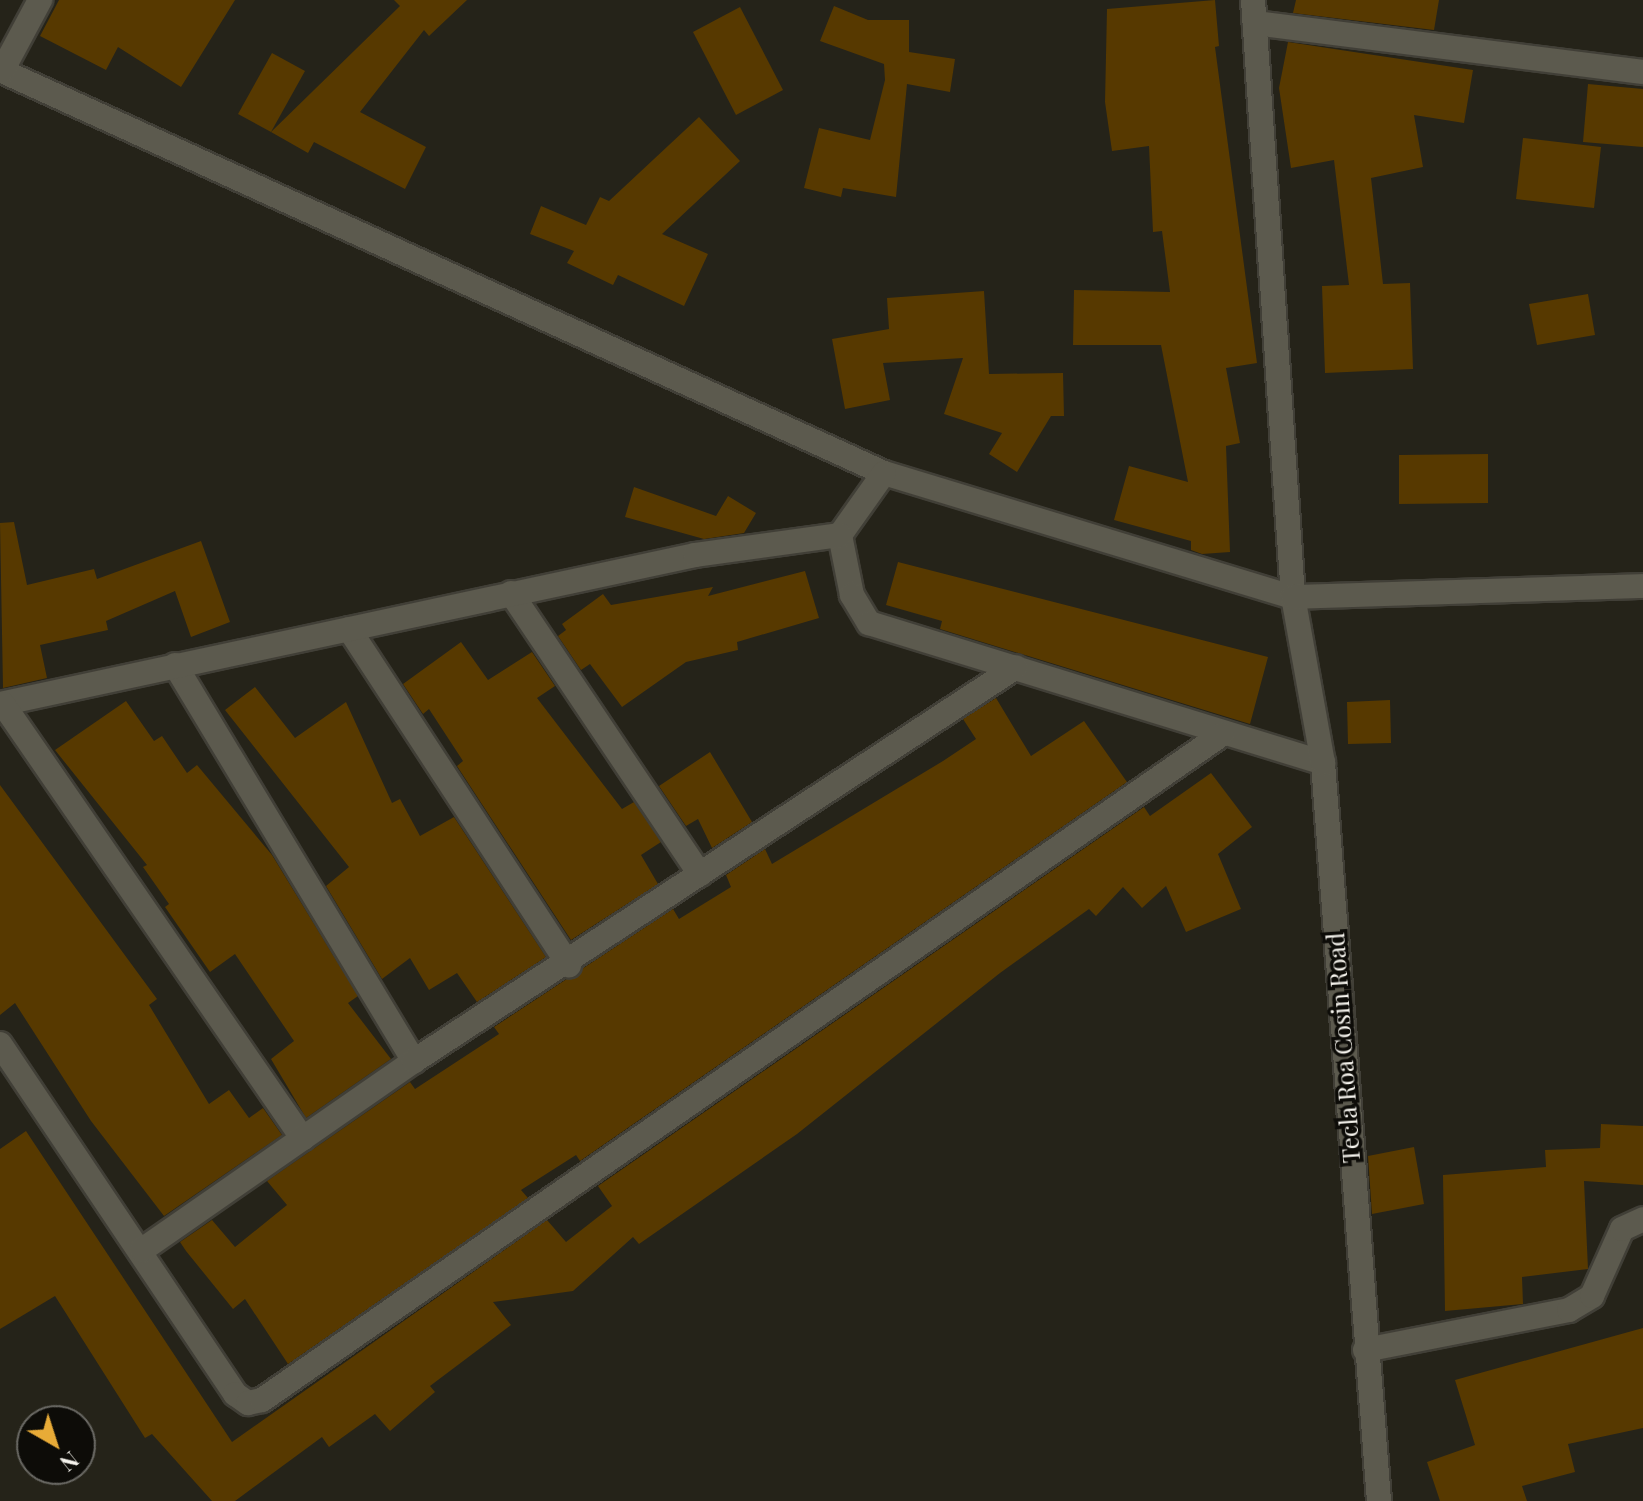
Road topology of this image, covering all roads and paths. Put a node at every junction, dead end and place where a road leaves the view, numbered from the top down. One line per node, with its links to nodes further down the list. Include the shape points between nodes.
1 (40, 0): 3 (street)
2 (1254, 12): 4 (street); 9 (street, Tecla Roa Cosin Road)
3 (1, 71): 5 (street)
4 (1643, 72)
5 (884, 473): 6 (street); 9 (street)
6 (840, 535): 8 (street, via 695,555); 12 (street, via 852,595 869,623)
7 (1643, 586): 9 (street)
8 (511, 593): 10 (street); 16 (street)
9 (1293, 597): 15 (street, Tecla Roa Cosin Road)
10 (349, 629): 11 (street); 17 (street)
11 (175, 665): 13 (street); 19 (street)
12 (1016, 667): 14 (street); 16 (street)
13 (1, 704): 20 (street)
14 (1221, 735): 15 (street); 22 (street, via 262,1400 248,1403 235,1394)
15 (1323, 763): 23 (street, Tecla Roa Cosin Road)
16 (700, 874): 17 (street)
17 (569, 965): 19 (street)
18 (0, 1044): 22 (street)
19 (414, 1061): 20 (street)
20 (303, 1139): 22 (street)
21 (1643, 1219): 23 (street, via 1622,1229 1592,1296 1569,1310)
22 (142, 1250)
23 (1365, 1350): 24 (street, Tecla Roa Cosin Road)
24 (1379, 1501)

